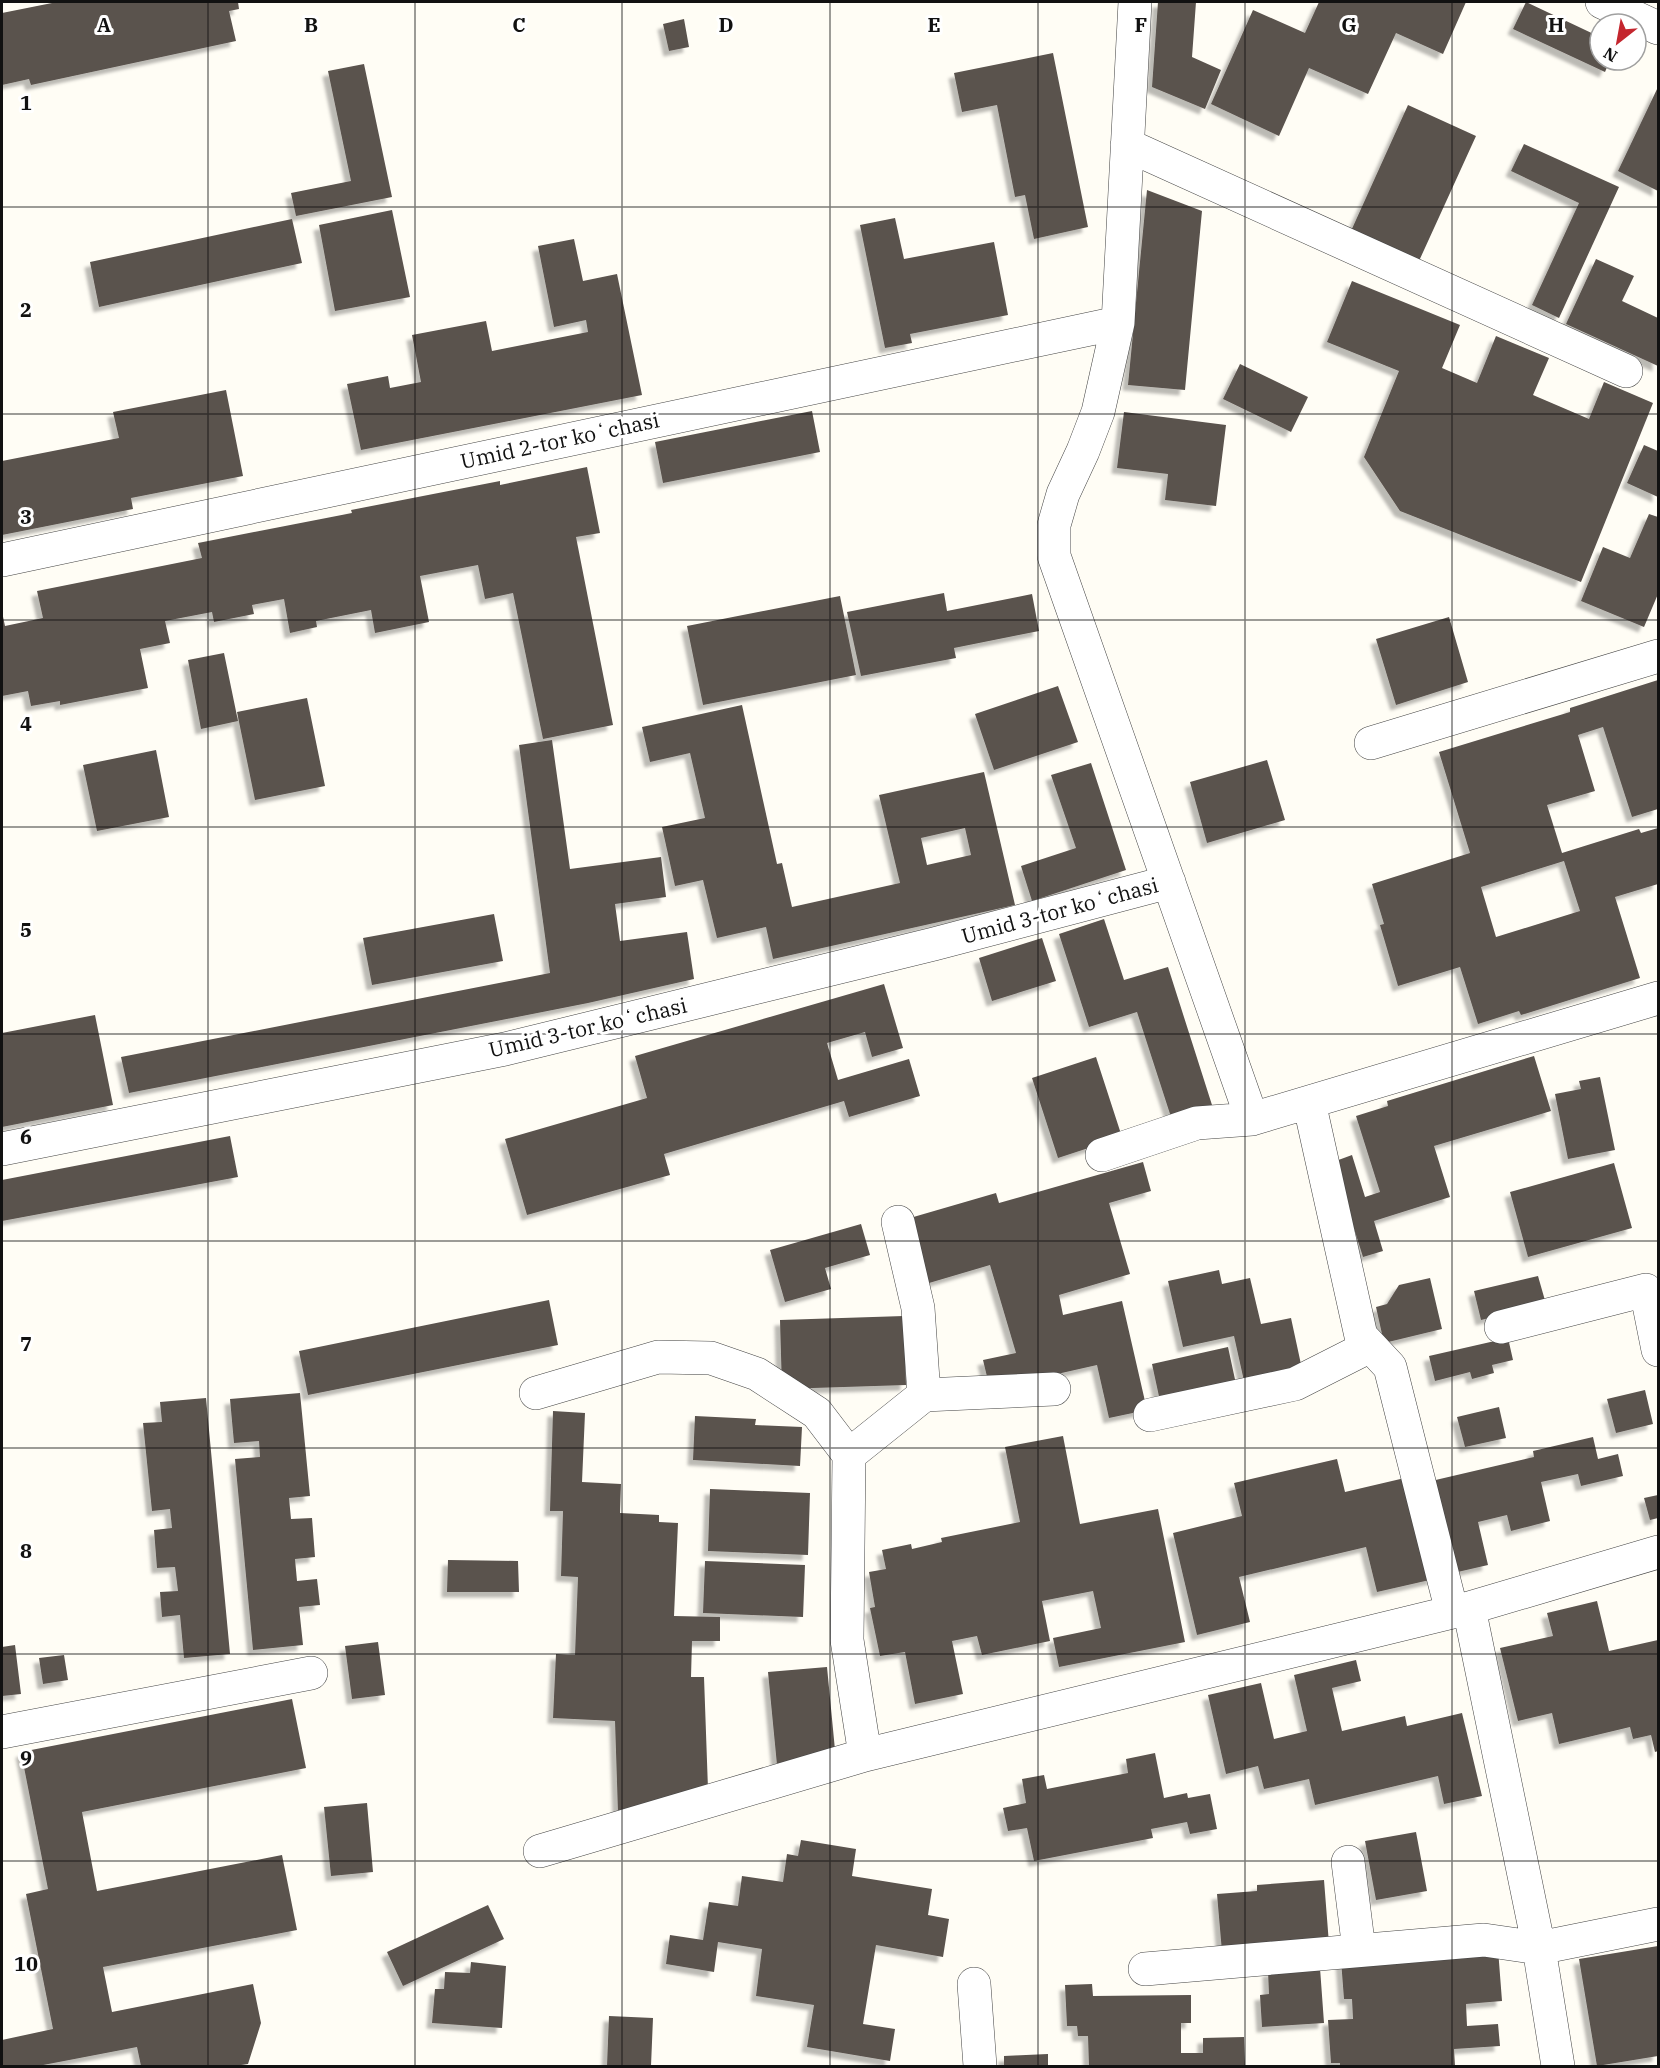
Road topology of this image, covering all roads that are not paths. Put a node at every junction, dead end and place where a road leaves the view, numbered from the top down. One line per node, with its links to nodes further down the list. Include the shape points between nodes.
1 (1135, 2): 4 (street)
2 (1602, 2): 3 (street)
3 (1659, 28)
4 (1126, 145): 5 (street); 6 (street)
5 (1118, 323): 7 (street, Umid 2-tor koʻchasi); 10 (street, via 1098,412 1054,525 1054,556)
6 (1626, 371)
7 (2, 560)
8 (1659, 656): 9 (street)
9 (1371, 743)
10 (1169, 882): 13 (street); 14 (street, Umid 3-tor koʻchasi, via 505,1049)
11 (1659, 998): 12 (street)
12 (1309, 1102): 13 (street); 19 (street, via 1361,1336)
13 (1252, 1119): 15 (street, via 1197,1123)
14 (2, 1149)
15 (1102, 1155)
16 (898, 1222): 23 (street, via 918,1308)
17 (1652, 1289): 18 (street); 20 (street)
18 (1501, 1327)
19 (1370, 1346): 24 (street, via 1295,1384); 27 (street, via 1390,1367)
20 (1659, 1350)
21 (1054, 1389): 23 (street)
22 (536, 1393): 25 (street, via 658,1357 711,1358 757,1374 817,1413)
23 (924, 1395): 25 (street)
24 (1150, 1415)
25 (849, 1455): 30 (street, via 846,1640)
26 (1659, 1552): 27 (street)
27 (1460, 1610): 30 (street); 34 (street)
28 (311, 1673): 29 (street)
29 (2, 1732)
30 (866, 1755): 31 (street)
31 (540, 1851)
32 (1348, 1862): 35 (street)
33 (1659, 1924): 34 (street)
34 (1539, 1948): 35 (street, via 1484,1940); 39 (street)
35 (1359, 1950): 36 (street)
36 (1145, 1969)
37 (974, 1984): 38 (street)
38 (980, 2067)
39 (1558, 2067)

